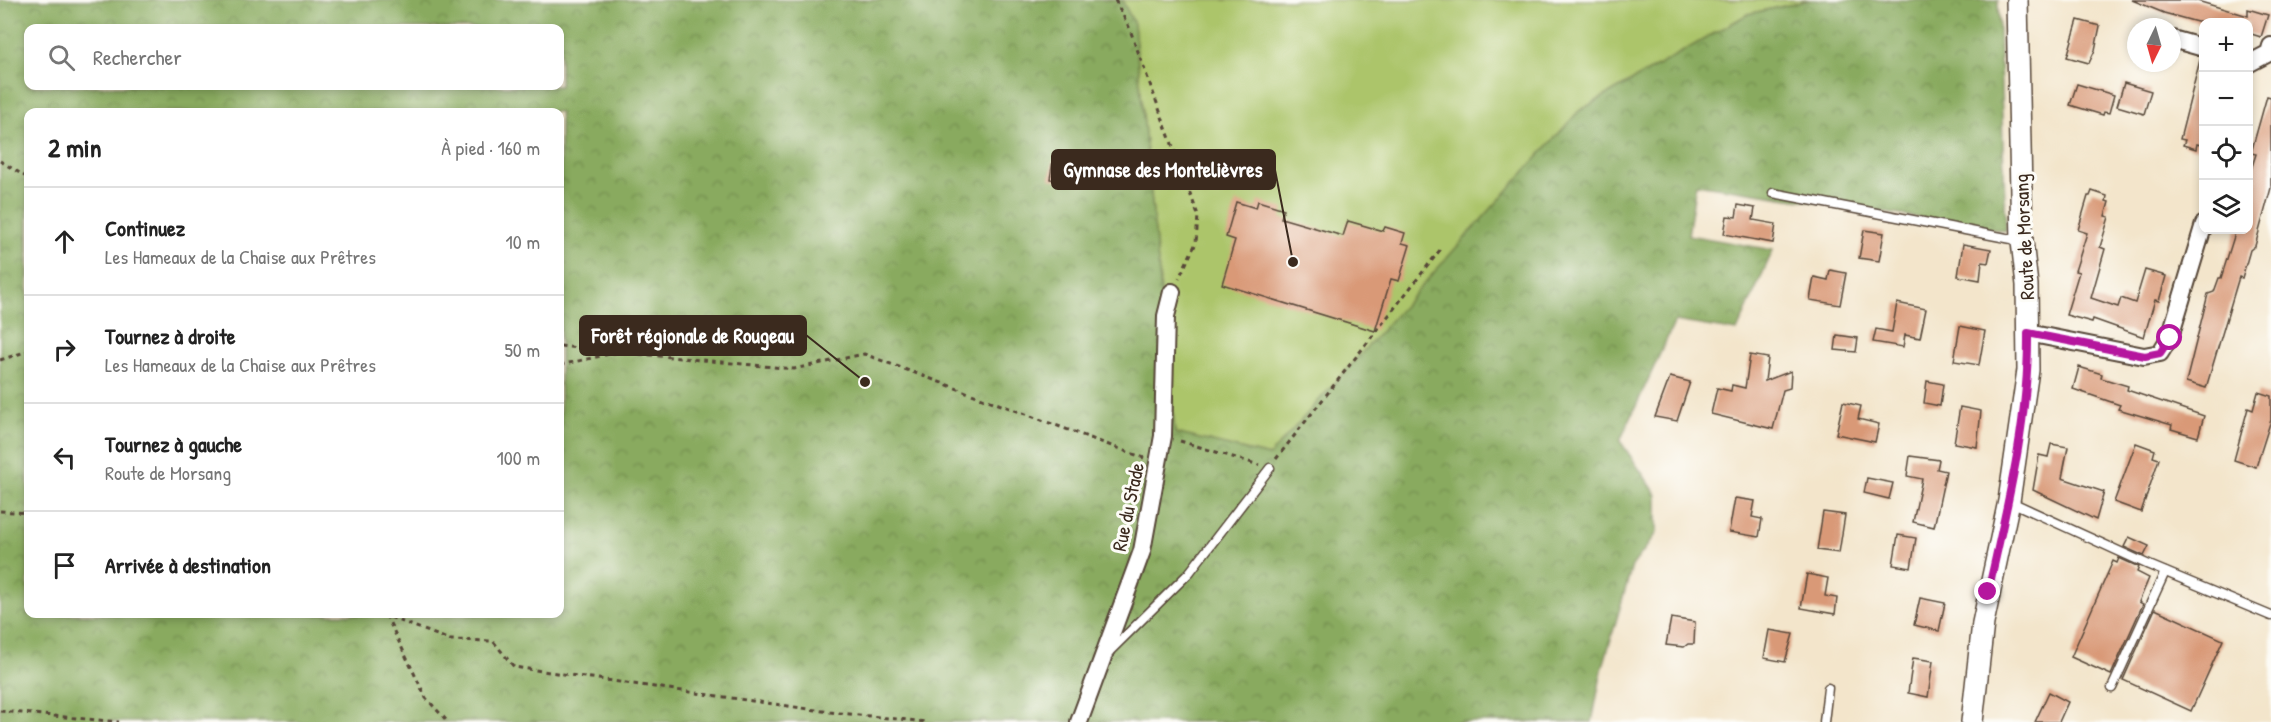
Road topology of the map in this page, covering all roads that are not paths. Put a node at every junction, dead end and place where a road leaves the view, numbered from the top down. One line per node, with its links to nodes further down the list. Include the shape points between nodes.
1 (2017, 0): 8 (street, Route de Morsang)
2 (2181, 42): 4 (street)
3 (2271, 46): 5 (street, via 2269,53)
4 (2199, 47)
5 (2253, 61)
6 (1773, 193): 8 (lane)
7 (2201, 234): 10 (street, via 2170,338 2160,353 2145,356)
8 (2022, 241): 10 (street, Route de Morsang)
9 (1173, 292): 15 (street, Rue du Stade, via 1166,316 1164,436 1142,551)
10 (2028, 333): 12 (street, Route de Morsang, via 2028,370)
11 (1270, 468): 15 (lane, via 1189,573)
12 (2009, 501): 13 (lane); 20 (street, Route de Morsang, via 1986,602)
13 (2165, 572): 14 (lane); 17 (lane)
14 (2271, 616)
15 (1105, 655): 18 (street, Rue du Stade)
16 (1828, 688): 19 (lane)
17 (2112, 688)
18 (1079, 722)
19 (1824, 722)
20 (1972, 722)

